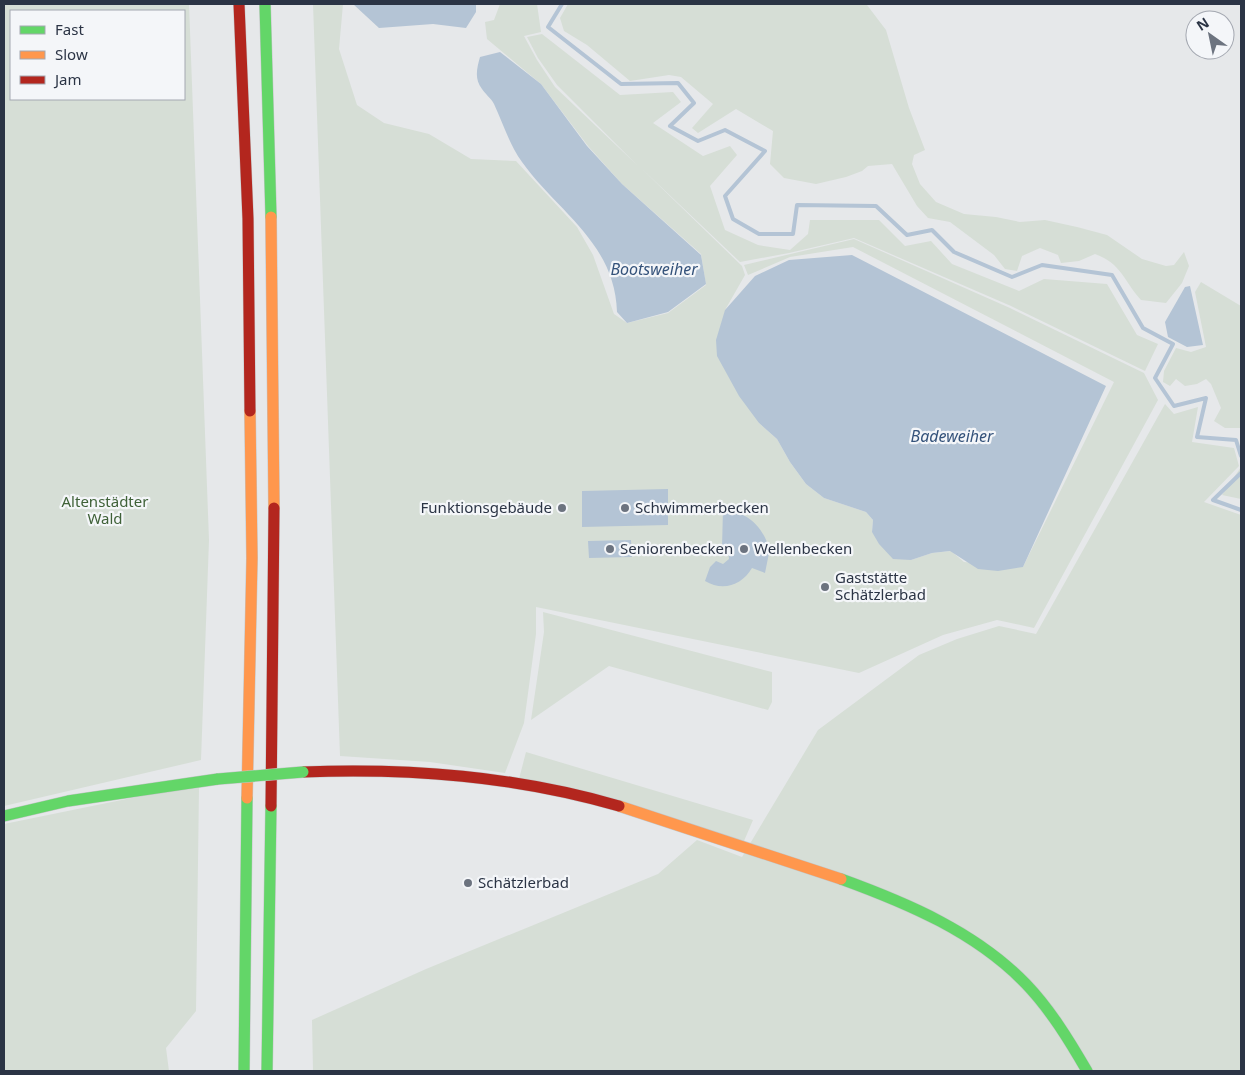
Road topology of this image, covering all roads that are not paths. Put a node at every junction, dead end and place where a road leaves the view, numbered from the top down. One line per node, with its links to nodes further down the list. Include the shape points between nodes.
1 (238, 4): 4 (main road, via 248,219 252,558)
2 (265, 4): 5 (main road, via 275,556)
3 (4, 816): 6 (main road, bridge, via 68,801 218,779 303,772 381,769 510,781 639,812 843,879 930,915 1001,961 1019,977 1069,1038)
4 (244, 1071)
5 (267, 1071)
6 (1087, 1071)

